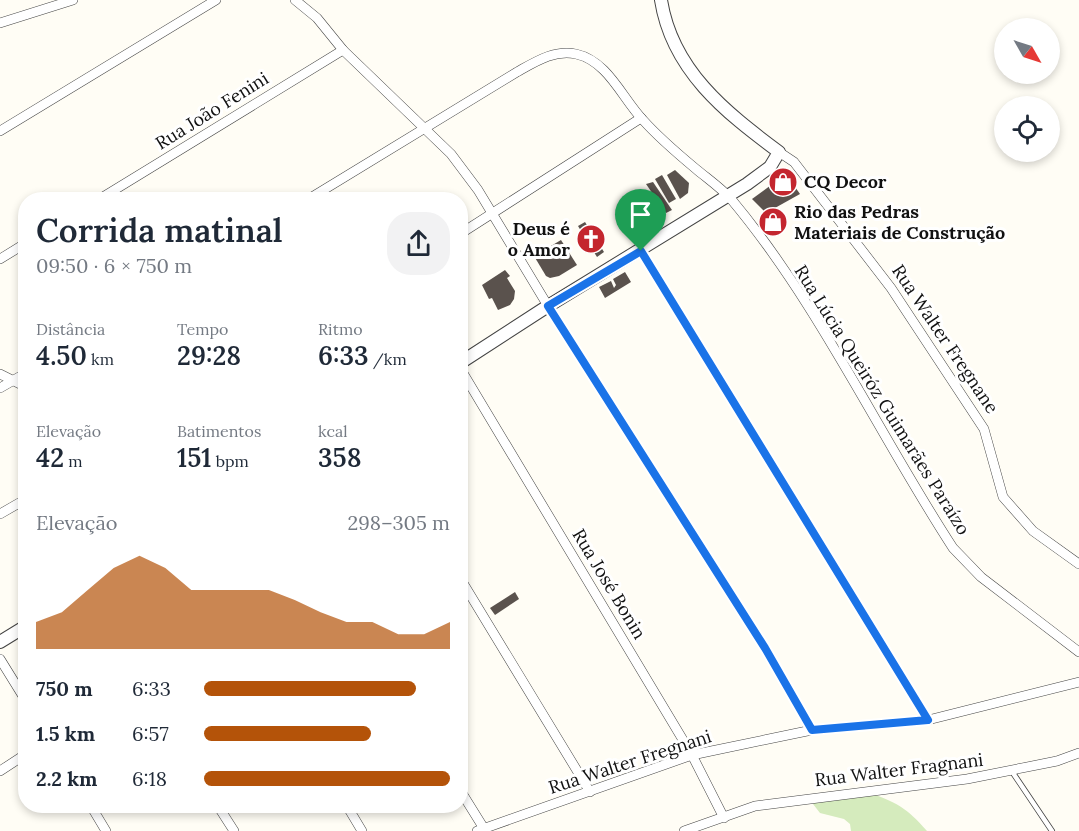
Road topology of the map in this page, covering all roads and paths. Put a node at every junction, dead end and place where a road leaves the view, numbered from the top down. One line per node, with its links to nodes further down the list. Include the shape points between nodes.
1 (74, 0): 5 (street)
2 (216, 0): 10 (street)
3 (295, 0): 7 (street, via 317,18)
4 (661, 0): 11 (street, Rua Walter Fregnane, via 671,39 699,84 712,99)
5 (62, 2): 6 (street)
6 (0, 23)
7 (343, 50): 9 (street); 12 (street, Rua João Fenini)
8 (641, 118): 9 (street, Rua Lúcia Queiróz Guimarães Paraízo, via 599,66 578,54 564,52 517,72); 14 (street, Rua Lúcia Queiróz Guimarães Paraízo, via 677,154); 15 (street)
9 (424, 127): 13 (street, Rua Lúcia Queiróz Guimarães Paraízo); 15 (street, via 451,154)
10 (0, 131)
11 (779, 152): 14 (street, via 770,167); 30 (street, Rua Walter Fregnane, via 794,162 891,288 984,429 1004,497 1033,531)
12 (111, 192)
13 (320, 192)
14 (729, 196): 18 (street); 34 (street, Rua Lúcia Queiróz Guimarães Paraízo, via 819,327 953,548 981,577)
15 (493, 214): 16 (street); 20 (street)
16 (468, 229)
17 (18, 248): 19 (street)
18 (641, 251): 20 (street); 38 (street)
19 (0, 259)
20 (548, 306): 21 (street); 39 (street, via 765,648)
21 (468, 358)
22 (0, 374): 24 (street)
23 (18, 377): 24 (street)
24 (14, 379): 26 (street); 27 (street)
25 (468, 381): 41 (street, Rua José Bonin)
26 (18, 382)
27 (0, 388)
28 (18, 504): 29 (street)
29 (0, 514)
30 (1079, 564)
31 (468, 591): 45 (street)
32 (18, 631): 33 (street)
33 (0, 642)
34 (1079, 652)
35 (0, 659): 37 (street)
36 (1079, 682): 38 (street, Rua Walter Fregnani)
37 (18, 688)
38 (928, 720): 39 (street, Rua Walter Fregnani)
39 (812, 730): 41 (street, Rua Walter Fregnani)
40 (1079, 753): 43 (street, Rua Walter Fragnani)
41 (692, 755): 45 (street, Rua Walter Fregnani); 50 (street, Rua José Bonin)
42 (18, 759): 44 (street)
43 (1011, 770): 50 (street, Rua Walter Fragnani, via 755,806); 56 (lane)
44 (0, 771)
45 (590, 792): 51 (street, Rua Walter Fregnani)
46 (468, 806): 51 (street)
47 (95, 813): 52 (street)
48 (222, 813): 53 (street)
49 (351, 813): 54 (street)
50 (724, 818): 55 (street)
51 (480, 829)
52 (106, 831)
53 (234, 831)
54 (362, 831)
55 (684, 831)
56 (1052, 831)

